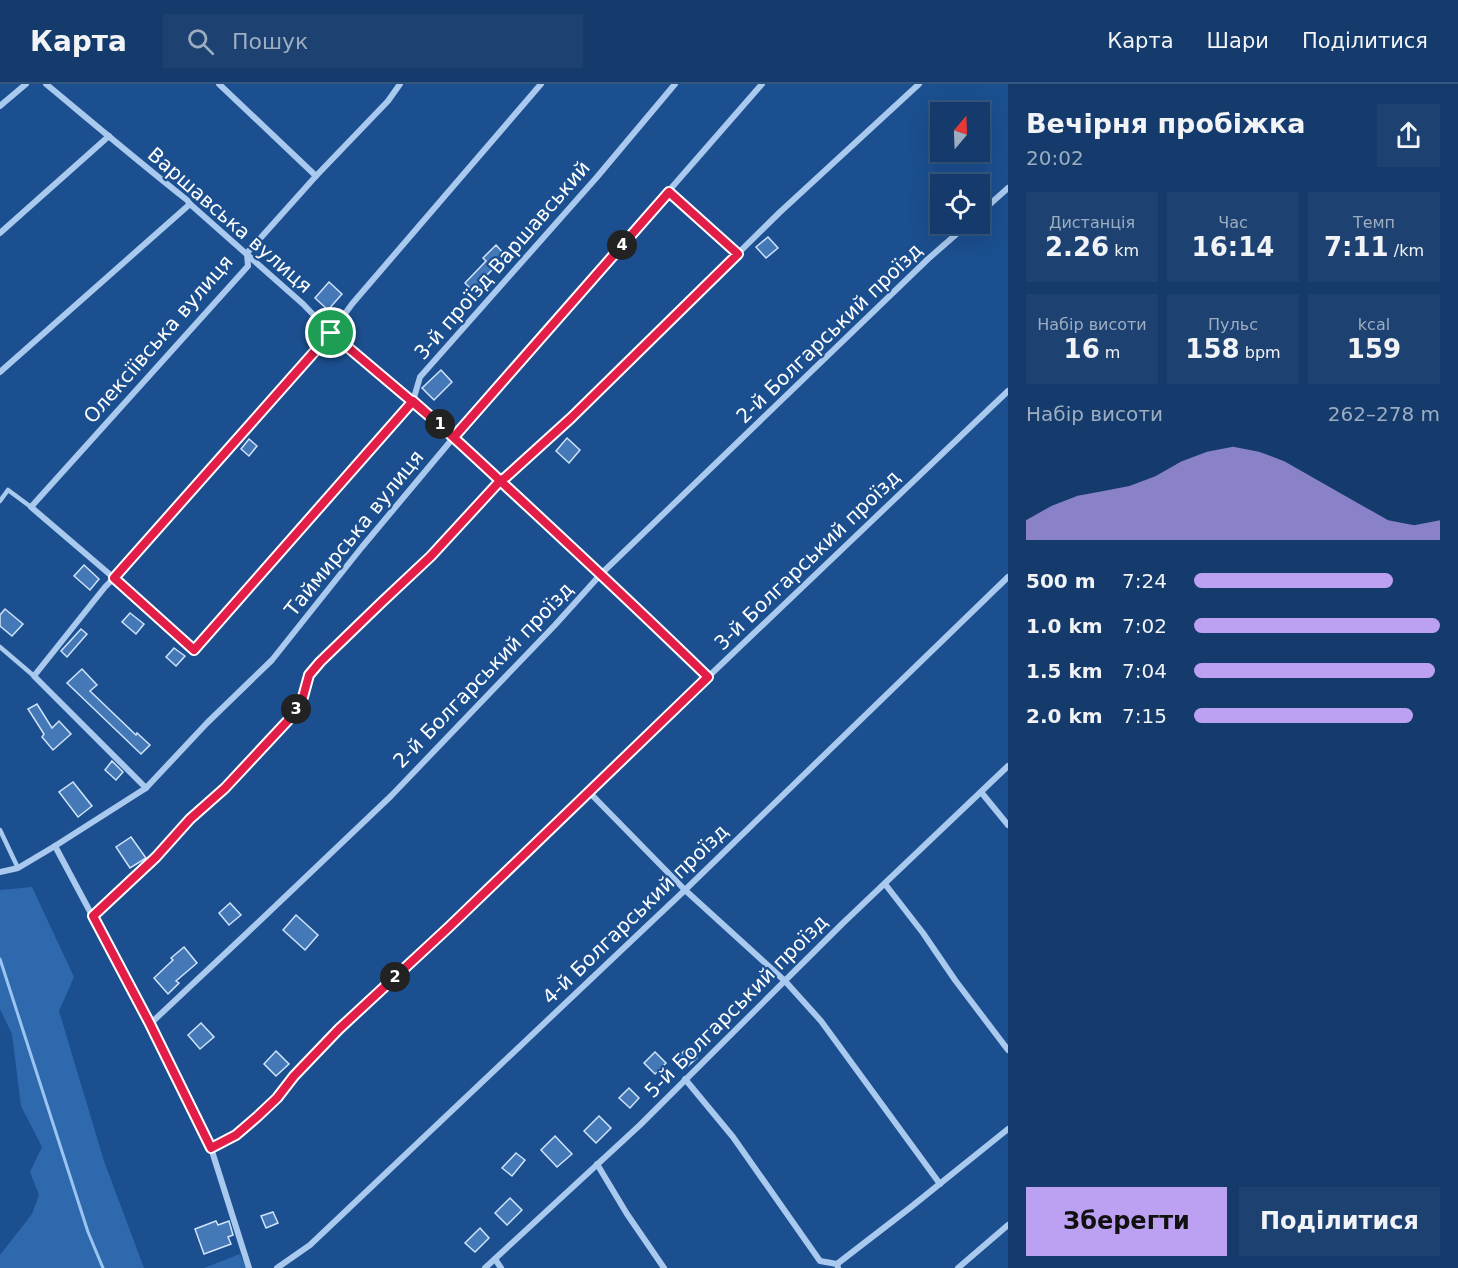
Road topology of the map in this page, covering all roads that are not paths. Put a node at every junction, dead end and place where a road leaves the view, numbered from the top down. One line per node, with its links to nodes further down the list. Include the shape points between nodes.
1 (26, 84): 9 (street)
2 (46, 84): 10 (street, Варшавська вулиця)
3 (219, 84): 11 (street)
4 (541, 84): 20 (street)
5 (675, 84): 23 (street, 3-й проїзд Варшавський, via 420,377)
6 (762, 84): 13 (street, Таймирська вулиця)
7 (919, 84): 19 (street)
8 (396, 86): 11 (street, Олексіївська вулиця, via 388,101)
9 (0, 106)
10 (109, 136): 14 (street, Варшавська вулиця); 16 (street)
11 (316, 176): 18 (street, Олексіївська вулиця)
12 (1008, 188): 15 (street)
13 (669, 192): 19 (lane); 24 (street, Таймирська вулиця)
14 (190, 204): 18 (street, Варшавська вулиця); 21 (street)
15 (990, 204)
16 (0, 233)
17 (957, 234): 28 (street, 2-й Болгарський проїзд)
18 (247, 253): 20 (street, Варшавська вулиця); 27 (street, Олексіївська вулиця, via 248,267)
19 (738, 254): 25 (street, via 571,418)
20 (331, 333): 23 (street, Варшавська вулиця); 30 (street)
21 (0, 372)
22 (1008, 391): 33 (street, 3-й Болгарський проїзд)
23 (413, 401): 24 (street, Варшавська вулиця); 30 (street, 3-й проїзд Варшавський, via 194,650)
24 (454, 437): 25 (street, Варшавська вулиця); 35 (street, Таймирська вулиця, via 272,660)
25 (500, 481): 28 (street, Варшавська вулиця); 45 (street, via 431,556 320,662 309,675 294,714 225,788)
26 (0, 501): 27 (lane, via 8,490)
27 (31, 507): 30 (street)
28 (601, 574): 33 (street, Варшавська вулиця); 47 (street, 2-й Болгарський проїзд, via 391,796)
29 (1008, 576): 44 (street, 4-й Болгарський проїзд)
30 (114, 578): 32 (street)
31 (0, 646): 32 (lane)
32 (34, 676): 35 (street)
33 (708, 677): 36 (street, 3-й Болгарський проїзд)
34 (1008, 766): 37 (street, 5-й Болгарський проїзд)
35 (146, 788): 40 (street, Таймирська вулиця)
36 (589, 792): 44 (street); 51 (street, 3-й Болгарський проїзд, via 339,1029 258,1116 236,1135)
37 (981, 792): 38 (street); 43 (street, 5-й Болгарський проїзд)
38 (1008, 825)
39 (0, 830): 41 (lane)
40 (55, 846): 41 (street, Таймирська вулиця); 45 (street)
41 (18, 868): 42 (street, Таймирська вулиця)
42 (0, 872)
43 (885, 884): 46 (street, 5-й Болгарський проїзд); 48 (street)
44 (685, 890): 46 (street); 59 (street, 4-й Болгарський проїзд, via 310,1245)
45 (93, 916): 47 (street)
46 (785, 981): 49 (street, 5-й Болгарський проїзд); 53 (street, via 821,1021)
47 (150, 1024): 51 (street)
48 (1008, 1050)
49 (685, 1079): 52 (street, 5-й Болгарський проїзд); 57 (street, via 733,1137 820,1261)
50 (1008, 1129): 53 (street)
51 (211, 1148): 58 (street)
52 (597, 1164): 55 (street, 5-й Болгарський проїзд); 62 (street)
53 (940, 1184): 57 (street)
54 (1008, 1225): 56 (street)
55 (495, 1259): 60 (street, 5-й Болгарський проїзд); 61 (street)
56 (967, 1265): 63 (street)
57 (838, 1266)
58 (249, 1268)
59 (277, 1268)
60 (485, 1268)
61 (501, 1268)
62 (664, 1268)
63 (958, 1268)

